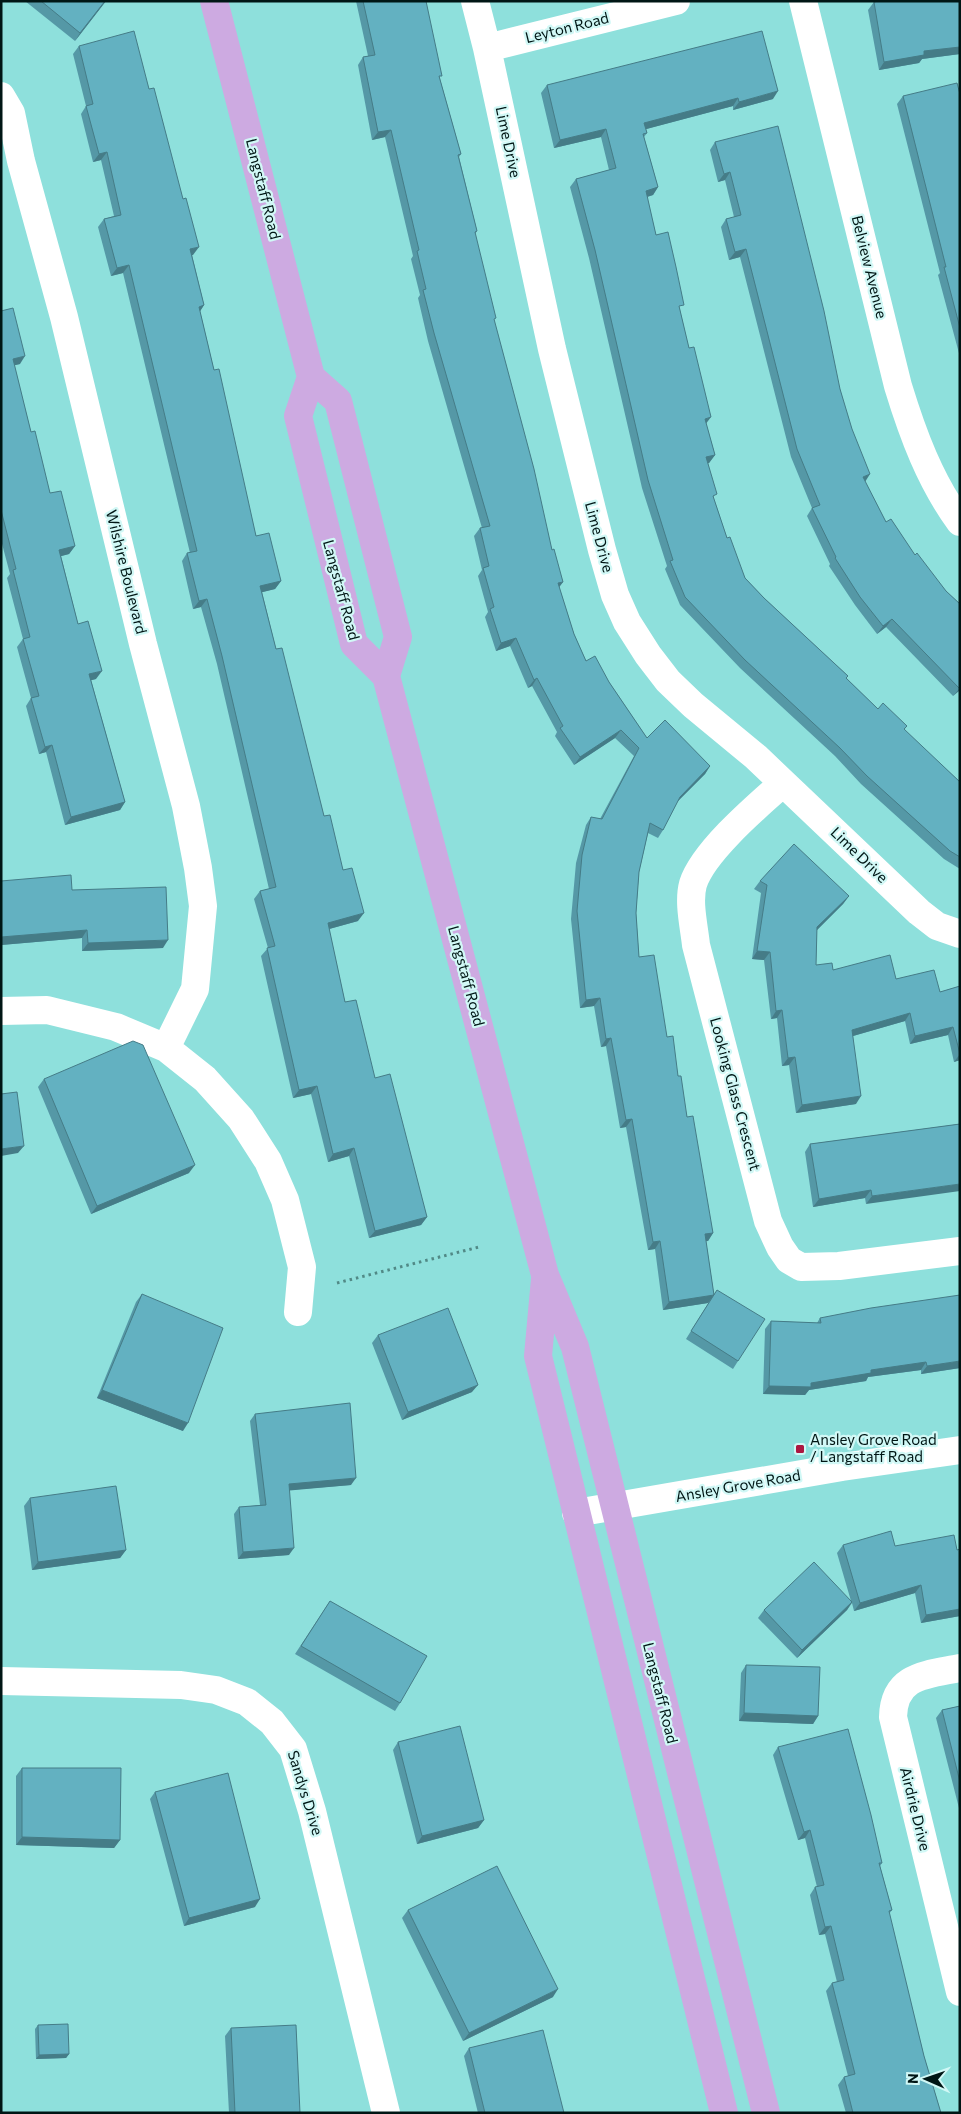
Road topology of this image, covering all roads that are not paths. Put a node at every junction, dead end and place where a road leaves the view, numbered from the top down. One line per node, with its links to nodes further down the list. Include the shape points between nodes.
1 (214, 1): 7 (main road, Langstaff Road)
2 (474, 1): 5 (street, Lime Drive)
3 (676, 1): 5 (street, Leyton Road)
4 (803, 1): 8 (street, Belview Avenue, via 898,386 928,470)
5 (488, 48): 10 (street, Lime Drive, via 552,349 615,595 632,630 668,681 756,757)
6 (1, 96): 13 (street, Wilshire Boulevard, via 11,113 64,317 143,644 186,806 198,868 203,906 195,989)
7 (311, 377): 9 (main road, via 338,402 398,637); 9 (main road, Langstaff Road, via 298,416 354,644)
8 (960, 522)
9 (386, 676): 15 (main road, Langstaff Road)
10 (782, 784): 11 (street, Lime Drive, via 919,912 937,926); 14 (street, Looking Glass Crescent, via 707,859 693,884 692,910 696,945 768,1220 789,1260 801,1267 839,1266)
11 (960, 934)
12 (1, 1010): 13 (street, via 47,1010 116,1027)
13 (166, 1048): 16 (street, via 205,1079 241,1119 268,1161 285,1200 302,1267)
14 (960, 1251)
15 (545, 1276): 18 (main road, Langstaff Road, via 575,1347); 19 (main road, Langstaff Road, via 538,1356)
16 (298, 1312)
17 (960, 1450): 18 (street, Ansley Grove Road)
18 (615, 1506): 19 (street, Ansley Grove Road); 26 (main road, Langstaff Road)
19 (576, 1512): 25 (main road, Langstaff Road)
20 (960, 1668): 22 (street, Airdrie Drive, via 927,1674 906,1683 893,1704 893,1717)
21 (1, 1681): 24 (street, Sandys Drive, via 181,1685 216,1690 247,1702 272,1722 293,1749 312,1810)
22 (956, 1956): 23 (street, Airdrie Drive)
23 (960, 1992)
24 (386, 2113)
25 (724, 2113)
26 (766, 2113)

